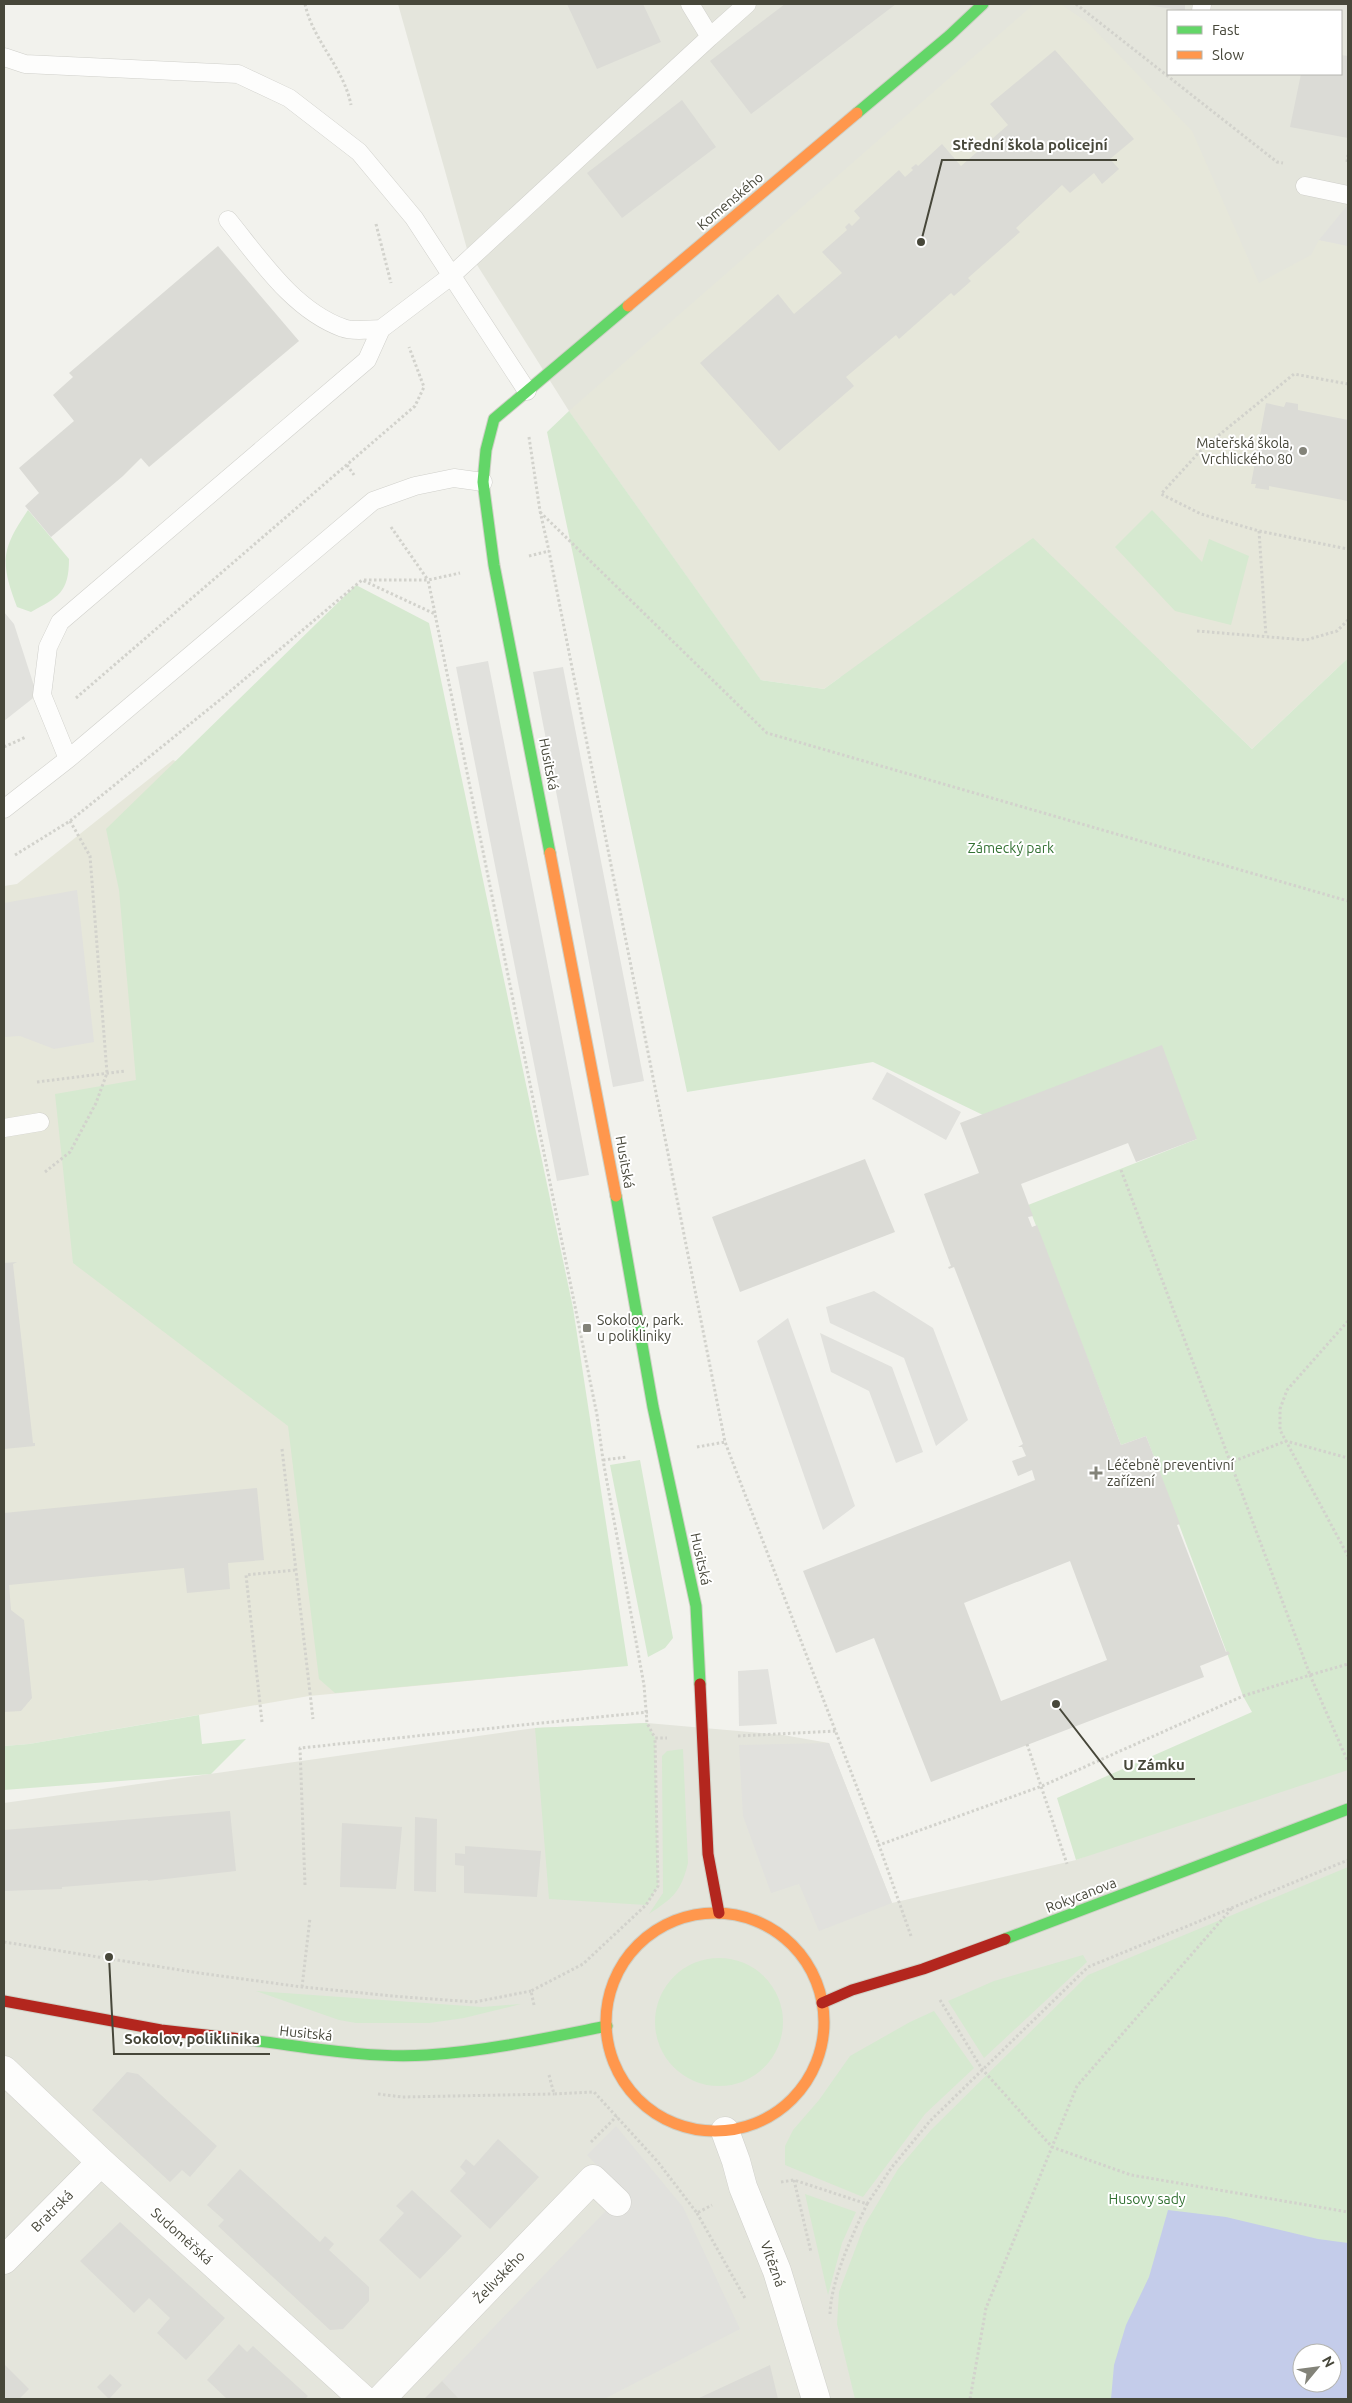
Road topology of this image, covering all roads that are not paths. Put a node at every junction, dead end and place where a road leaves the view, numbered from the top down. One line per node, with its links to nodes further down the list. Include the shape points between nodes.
1 (690, 4): 4 (lane)
2 (747, 4): 4 (lane)
3 (983, 4): 11 (street, Komenského)
4 (710, 37): 9 (lane)
5 (4, 57): 9 (lane, via 25,64 238,74 288,98 359,152 414,218)
6 (1305, 186): 7 (lane)
7 (1348, 195)
8 (228, 220): 10 (lane, via 279,283 318,315 344,329)
9 (451, 276): 10 (lane); 11 (lane)
10 (381, 329): 14 (lane, via 367,360 60,622 48,647 42,695)
11 (527, 391): 12 (street, Komenského)
12 (494, 419): 13 (street, Husitská, via 486,450)
13 (483, 482): 14 (lane, via 454,478 415,486 373,500); 19 (street, Husitská, via 494,565 654,1407 696,1606 708,1854)
14 (68, 759): 15 (lane)
15 (4, 809)
16 (40, 1122): 17 (lane)
17 (4, 1128)
18 (1348, 1809): 21 (street, Rokycanova, via 1072,1915)
19 (720, 1913): 21 (street, via 755,1921 787,1940 810,1968); 22 (street, via 672,1922 644,1939 616,1978)
20 (4, 2001): 22 (street, Husitská, via 161,2030 376,2055 426,2056 500,2048)
21 (822, 2002): 24 (street, via 822,2044 813,2071 798,2094 765,2120)
22 (606, 2026): 24 (street, via 613,2060 631,2091 643,2104 657,2114 690,2128)
23 (4, 2070): 25 (street, Sudoměřská)
24 (725, 2131): 30 (street, Vítězná, via 743,2187 777,2271)
25 (101, 2162): 27 (street, Bratrská); 28 (street, Sudoměřská)
26 (617, 2202): 29 (street, Želivského, via 593,2179)
27 (4, 2260)
28 (363, 2399)
29 (381, 2399)
30 (816, 2399)

